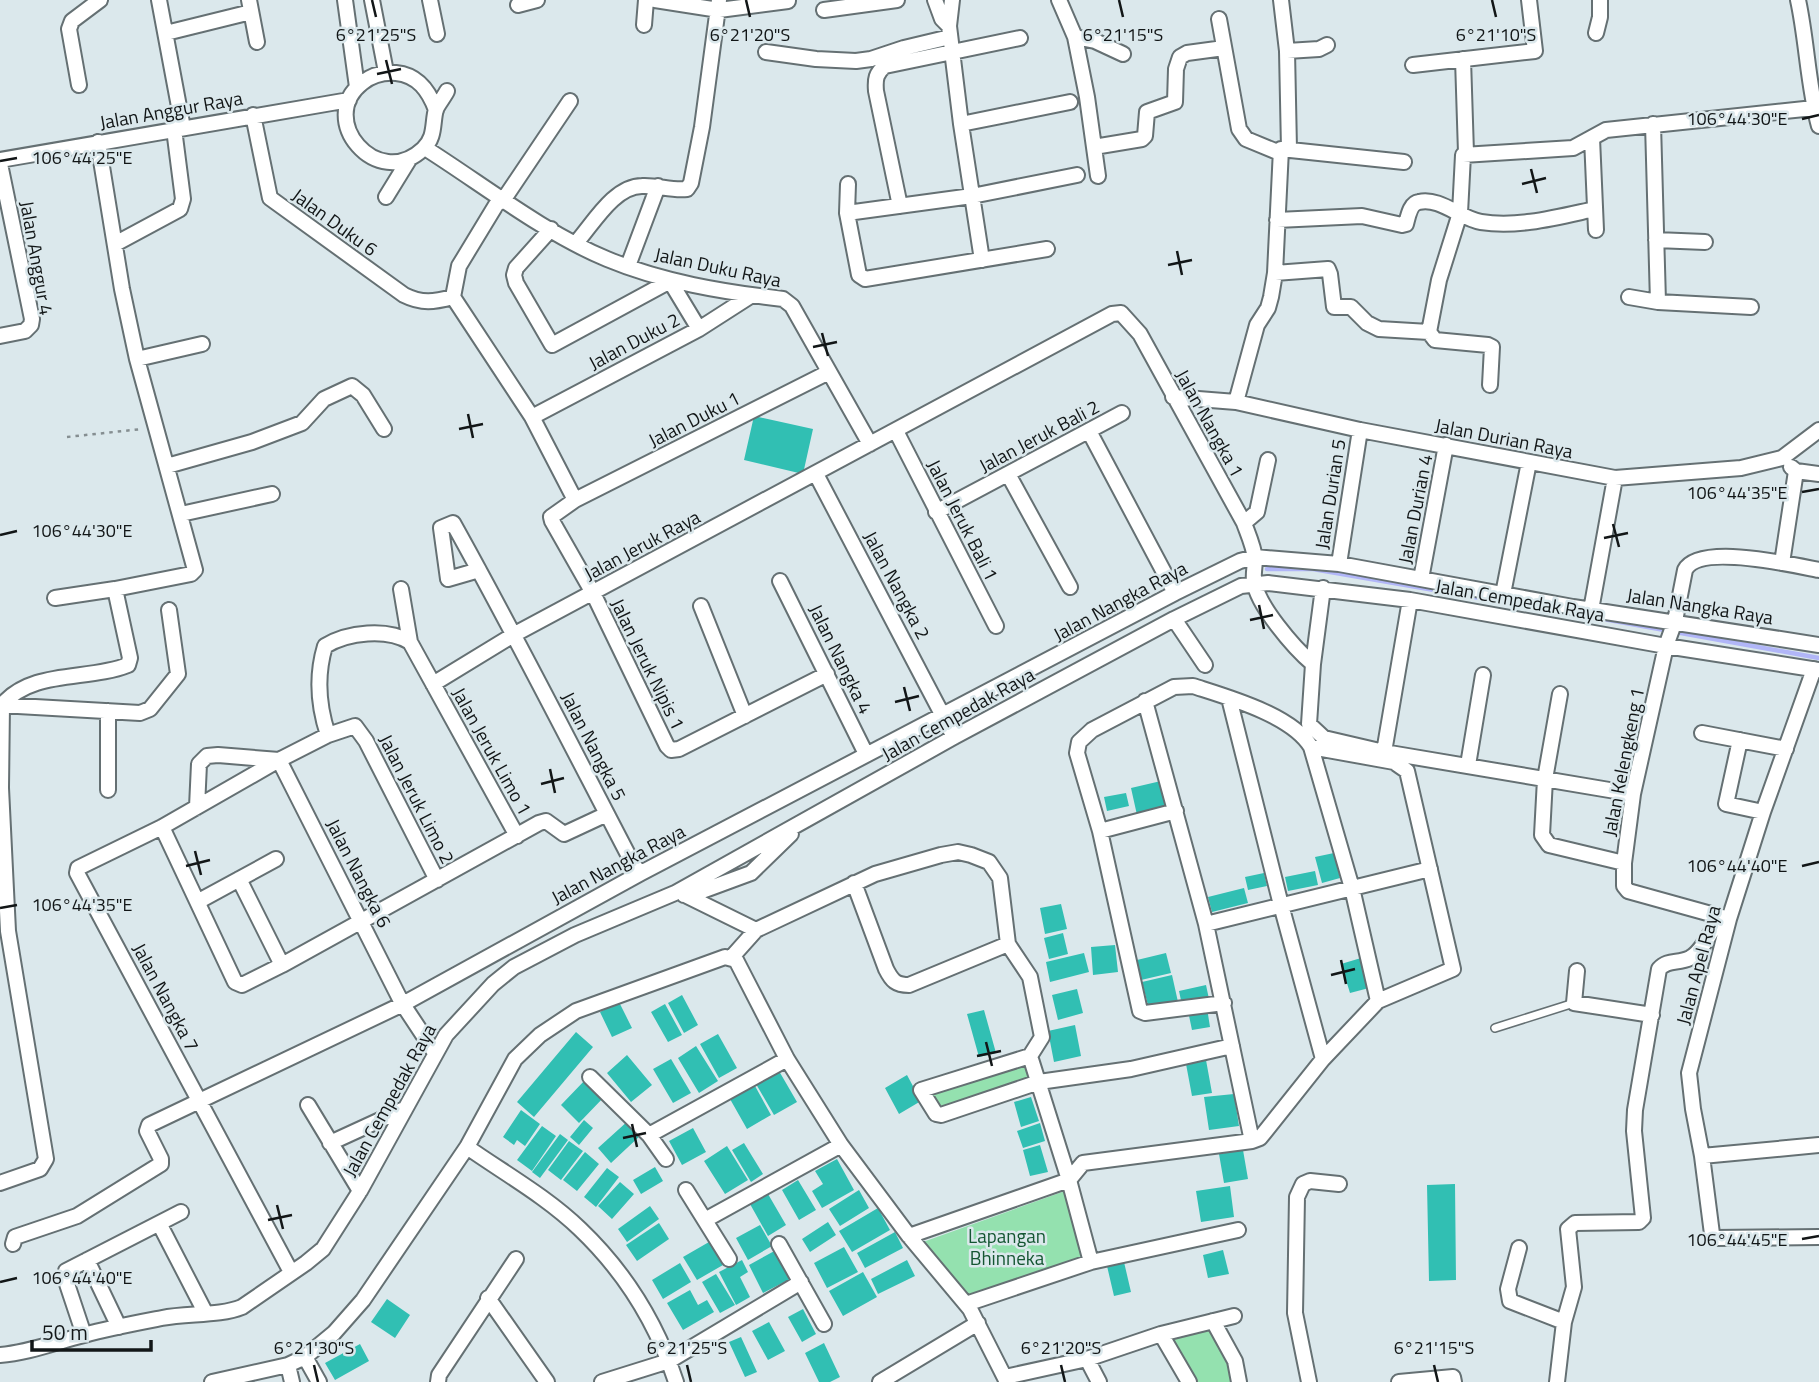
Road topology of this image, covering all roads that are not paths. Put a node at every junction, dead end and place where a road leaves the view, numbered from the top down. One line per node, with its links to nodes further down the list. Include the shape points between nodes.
1 (100, 0): 41 (street, via 72,21 69,29)
2 (159, 0): 25 (street)
3 (345, 0): 42 (street)
4 (372, 0): 40 (street)
5 (430, 0): 27 (street)
6 (537, 0): 18 (street)
7 (646, 0): 23 (street)
8 (654, 0): 19 (street)
9 (897, 0): 21 (street)
10 (935, 0): 24 (street)
11 (952, 0): 24 (street)
12 (1059, 0): 28 (street)
13 (1281, 0): 34 (street)
14 (1529, 0): 38 (street, via 1535,51)
15 (1600, 0): 26 (street)
16 (1798, 0): 30 (street)
17 (788, 1): 19 (street)
18 (518, 5)
19 (719, 5): 66 (street, via 691,183 687,189)
20 (250, 6): 25 (street); 31 (street)
21 (824, 10)
22 (1219, 19): 33 (street)
23 (644, 25)
24 (950, 31): 35 (street, via 856,61); 36 (street)
25 (166, 33): 53 (street)
26 (1596, 33)
27 (437, 34)
28 (1075, 37): 37 (street); 56 (street)
29 (1020, 38): 36 (street)
30 (1813, 39): 47 (street)
31 (257, 42)
32 (1327, 45): 34 (street)
33 (1224, 48): 56 (street, via 1180,57 1175,102 1147,112 1142,139); 58 (street, via 1238,130 1246,139)
34 (1287, 51): 58 (street)
35 (766, 52)
36 (953, 53): 50 (street); 70 (street, via 885,66 875,80)
37 (1123, 54)
38 (1463, 59): 39 (street); 59 (street)
39 (1413, 65)
40 (386, 72): 42 (street); 48 (street, via 403,73 419,81)
41 (79, 85)
42 (357, 87): 44 (street)
43 (447, 91): 48 (street)
44 (349, 100): 49 (street, Jalan Anggur Raya); 60 (street, via 346,121 353,142 369,156 389,162)
45 (570, 101): 69 (street)
46 (1070, 102): 50 (street)
47 (1814, 108): 51 (street); 52 (street)
48 (436, 110): 57 (street, via 432,137)
49 (253, 116): 53 (street, Jalan Anggur Raya); 87 (street, Jalan Duku 6, via 270,198 404,295 432,303)
50 (961, 124): 67 (street)
51 (1653, 124): 54 (street, via 1606,130); 77 (street)
52 (1819, 126)
53 (178, 129): 55 (street, Jalan Anggur Raya); 80 (street, via 180,209)
54 (1592, 138): 59 (street, via 1573,148); 71 (street)
55 (98, 142): 61 (street, Jalan Anggur Raya); 80 (street)
56 (1094, 147): 64 (street)
57 (425, 148): 60 (street); 69 (street, Jalan Duku Raya)
58 (1284, 151): 62 (street); 74 (street)
59 (1466, 153): 73 (street, via 1461,159)
60 (410, 158): 68 (street)
61 (0, 162): 94 (street, Jalan Anggur 4, via 32,318 25,331)
62 (1404, 162)
63 (1077, 175): 67 (street)
64 (1098, 176)
65 (848, 184): 72 (street)
66 (658, 186): 79 (street, via 626,190); 83 (street)
67 (972, 196): 70 (street); 82 (street)
68 (386, 197)
69 (500, 202): 75 (street, Jalan Duku Raya); 87 (street, via 459,266)
70 (900, 206): 72 (street)
71 (1595, 209): 73 (street, via 1507,223 1479,222); 76 (street)
72 (847, 213): 82 (street, via 859,275 864,279)
73 (1460, 213): 74 (street, via 1420,201 1402,225 1362,216); 93 (street)
74 (1277, 220): 84 (street)
75 (551, 229): 79 (street, Jalan Duku Raya); 85 (street, via 514,275 552,345)
76 (1596, 230)
77 (1656, 240): 78 (street); 89 (street)
78 (1705, 242)
79 (576, 243): 83 (street, Jalan Duku Raya)
80 (115, 244): 96 (street)
81 (1047, 249): 82 (street)
82 (982, 260)
83 (628, 266): 85 (street, Jalan Duku Raya)
84 (1275, 273): 93 (street, via 1328,269 1334,307 1351,307 1379,329); 100 (street)
85 (670, 281): 86 (street, Jalan Duku Raya); 92 (street)
86 (752, 295): 92 (street, Jalan Duku 2); 97 (street, Jalan Duku Raya, via 783,299 792,306)
87 (453, 297): 102 (street)
88 (1629, 297): 89 (street)
89 (1658, 302): 90 (street)
90 (1751, 307)
91 (1121, 313): 99 (street, Jalan Nangka 1, via 1140,334); 106 (street, Jalan Jeruk Raya)
92 (699, 329): 102 (street, Jalan Duku 2)
93 (1429, 332): 98 (street, via 1436,340 1492,347)
94 (0, 336)
95 (202, 344): 96 (street)
96 (137, 359): 113 (street)
97 (829, 372): 108 (street, Jalan Duku Raya); 120 (street, Jalan Duku 1)
98 (1490, 385)
99 (1174, 397): 100 (street, Jalan Durian Raya); 123 (street, Jalan Nangka 1)
100 (1236, 402): 104 (street, Jalan Durian Raya)
101 (1122, 413): 107 (street, Jalan Jeruk Bali 2)
102 (531, 417): 120 (street)
103 (384, 429): 113 (street, via 352,386 324,399 302,423)
104 (1360, 430): 109 (street, Jalan Durian Raya); 126 (street, Jalan Durian 5)
105 (1819, 430): 110 (street, Jalan Durian Raya)
106 (896, 431): 108 (street, Jalan Jeruk Raya); 121 (street, Jalan Jeruk Bali 1)
107 (1089, 431): 116 (street, Jalan Jeruk Bali 2); 137 (street)
108 (870, 444): 115 (street, Jalan Jeruk Raya)
109 (1446, 445): 112 (street, Jalan Durian Raya); 129 (street, Jalan Durian 4)
110 (1782, 458): 114 (street); 118 (street, Jalan Durian Raya, via 1741,468)
111 (1268, 460): 123 (street, via 1257,512)
112 (1529, 461): 118 (street, Jalan Durian Raya); 138 (street)
113 (167, 466): 122 (street)
114 (1796, 471): 117 (street); 125 (street)
115 (817, 474): 136 (street, Jalan Jeruk Raya); 162 (street, Jalan Nangka 2)
116 (1008, 474): 121 (street, Jalan Jeruk Bali 2); 132 (street)
117 (1819, 474)
118 (1615, 478): 143 (street)
119 (272, 494): 122 (street)
120 (576, 500): 136 (street, Jalan Duku 1, via 554,514 552,521)
121 (936, 512): 146 (street, Jalan Jeruk Bali 1)
122 (181, 514): 134 (street, via 195,570)
123 (1244, 523): 124 (street, Jalan Nangka 1)
124 (1255, 557): 126 (street, Jalan Nangka Raya); 131 (street); 137 (street, Jalan Nangka Raya)
125 (1782, 563): 128 (street, Jalan Kelengkeng 1); 145 (street, Jalan Kelengkeng 1, via 1739,557 1694,560 1685,570)
126 (1339, 564): 129 (street, Jalan Nangka Raya)
127 (479, 570): 147 (street, Jalan Nangka 5)
128 (1819, 570)
129 (1421, 579): 138 (street, Jalan Nangka Raya)
130 (780, 581): 154 (street, Jalan Nangka 4)
131 (1254, 583): 133 (street, Jalan Cempedak Raya); 144 (street, Jalan Cempedak Raya); 151 (street, via 1277,626)
132 (1070, 587)
133 (1323, 588): 140 (street, Jalan Cempedak Raya); 151 (street)
134 (115, 589): 139 (street); 160 (street, via 128,665 28,686)
135 (401, 589): 148 (street)
136 (593, 593): 147 (street, Jalan Jeruk Raya); 163 (street, Jalan Jeruk Nipis 1, via 671,750)
137 (1175, 593): 162 (street, Jalan Nangka Raya)
138 (1503, 594): 143 (street, Jalan Nangka Raya)
139 (55, 598)
140 (1409, 604): 150 (street, Jalan Cempedak Raya); 170 (street)
141 (701, 606): 163 (street)
142 (169, 610): 161 (street, via 178,668 174,680 145,712)
143 (1591, 610): 145 (street, Jalan Nangka Raya)
144 (1174, 619): 152 (street); 166 (street, Jalan Cempedak Raya)
145 (1675, 621): 149 (street, Jalan Nangka Raya); 150 (street, Jalan Kelengkeng 1)
146 (996, 625)
147 (514, 634): 156 (street, Jalan Jeruk Raya); 181 (street, Jalan Nangka 5)
148 (410, 642): 156 (street); 165 (street, via 387,633 338,638 325,646 319,701)
149 (1819, 645)
150 (1666, 646): 153 (street, Jalan Cempedak Raya); 177 (street, Jalan Kelengkeng 1)
151 (1313, 664): 170 (street, via 1309,724 1324,737)
152 (1205, 665)
153 (1817, 670): 169 (street, Jalan Apel Raya)
154 (827, 674): 163 (street); 171 (street, Jalan Nangka 4)
155 (1483, 675): 173 (street)
156 (433, 684): 184 (street, Jalan Jeruk Limo 1)
157 (1560, 694): 174 (street)
158 (1229, 698): 159 (street, via 1183,685); 168 (street, via 1284,723); 195 (street)
159 (1145, 701): 179 (street); 183 (street, via 1092,730 1077,747)
160 (1, 705): 161 (street); 175 (street)
161 (108, 711): 176 (street)
162 (943, 715): 166 (street, Jalan Nangka 2); 171 (street, Jalan Nangka Raya)
163 (745, 716)
164 (1702, 733): 167 (street)
165 (328, 735): 172 (street); 190 (street, Jalan Jeruk Limo 2, via 358,727)
166 (954, 737): 193 (street, Jalan Cempedak Raya)
167 (1740, 740): 169 (street); 180 (street, via 1726,804)
168 (1311, 747): 187 (street, via 1394,762 1407,771); 192 (street)
169 (1786, 748): 180 (street, Jalan Apel Raya)
170 (1384, 752): 173 (street)
171 (866, 754): 188 (street, Jalan Nangka Raya)
172 (279, 760): 178 (street); 178 (street, via 207,756 199,764); 198 (street, Jalan Nangka 6)
173 (1468, 765): 174 (street)
174 (1545, 779): 177 (street); 186 (street, via 1542,835 1549,845)
175 (0, 788): 231 (street, via 8,930 46,1159 40,1169)
176 (107, 790)
177 (1633, 794): 186 (street, Jalan Kelengkeng 1)
178 (197, 807): 182 (street)
179 (1176, 811): 183 (street); 199 (street)
180 (1763, 812): 197 (street, Jalan Apel Raya)
181 (607, 814): 184 (street, via 564,834 547,821); 188 (street, Jalan Nangka 5)
182 (162, 827): 194 (street); 219 (street, Jalan Nangka 7, via 82,865 77,873)
183 (1100, 831): 207 (street, via 1140,1011)
184 (517, 836): 190 (street)
185 (276, 859): 189 (street)
186 (1624, 863): 197 (street, Jalan Kelengkeng 1, via 1628,891)
187 (1430, 869): 192 (street); 206 (street, via 1453,969)
188 (641, 873): 196 (street, Jalan Nangka Raya)
189 (239, 879): 194 (street); 204 (street)
190 (437, 880): 198 (street)
191 (854, 883): 200 (street); 202 (street, via 958,852 989,862 1000,878); 202 (street, via 886,969 898,985 909,985)
192 (1352, 888): 195 (street); 206 (street)
193 (681, 894): 200 (street); 201 (street, Jalan Cempedak Raya)
194 (199, 901): 204 (street, via 238,984)
195 (1281, 905): 199 (street); 216 (street)
196 (563, 915): 201 (street); 209 (street, Jalan Nangka Raya)
197 (1724, 918): 210 (street, via 1690,958 1664,963 1659,969); 228 (street, Jalan Apel Raya, via 1689,1073)
198 (362, 921): 204 (street); 209 (street, Jalan Nangka 6)
199 (1206, 924): 207 (street)
200 (756, 930): 203 (street)
201 (575, 935): 213 (street, Jalan Cempedak Raya, via 514,967 493,984 458,1020)
202 (1008, 944): 214 (street, via 1030,977 1042,1037)
203 (731, 958): 215 (street); 227 (street, via 576,1011 556,1023 515,1059)
204 (282, 965)
205 (1577, 971): 208 (street)
206 (1378, 1001): 216 (street)
207 (1224, 1003): 212 (street)
208 (1574, 1003): 210 (street); 211 (lane)
209 (403, 1004): 213 (street, Jalan Nangka 6); 219 (street, Jalan Nangka Raya)
210 (1652, 1015): 255 (street, via 1634,1131 1643,1218 1639,1222 1571,1225 1574,1287)
211 (1495, 1028)
212 (1233, 1046): 218 (street, via 1131,1069); 223 (street)
213 (435, 1053): 221 (street, Jalan Cempedak Raya)
214 (1030, 1056): 218 (street); 218 (street, via 921,1090 941,1115)
215 (787, 1059): 222 (street); 225 (street)
216 (1324, 1059): 223 (street, via 1268,1131)
217 (590, 1077): 222 (street)
218 (1039, 1082): 230 (street)
219 (200, 1103): 241 (street, Jalan Nangka Raya, via 149,1125 147,1131 161,1164 76,1216 19,1235); 248 (street, Jalan Nangka 7)
220 (308, 1105): 224 (street)
221 (404, 1109): 224 (street); 234 (street, Jalan Cempedak Raya)
222 (649, 1135): 229 (street)
223 (1252, 1141): 230 (street, via 1083,1163)
224 (330, 1143): 234 (street)
225 (841, 1145): 236 (street); 239 (street)
226 (1819, 1145): 228 (street)
227 (467, 1147): 262 (street, via 363,1300); 264 (street, via 549,1204 597,1246 634,1293)
228 (1702, 1156): 240 (street, Jalan Apel Raya, via 1714,1238)
229 (666, 1159)
230 (1069, 1181): 239 (street); 247 (street)
231 (0, 1183)
232 (1339, 1184): 278 (street, via 1310,1181 1303,1184 1297,1197 1295,1313)
233 (686, 1190): 236 (street)
234 (360, 1191): 248 (street, Jalan Cempedak Raya, via 323,1249)
235 (181, 1212): 237 (street)
236 (705, 1220): 245 (street)
237 (160, 1225): 246 (street); 252 (street)
238 (1238, 1230): 247 (street)
239 (909, 1237): 251 (street)
240 (1819, 1237)
241 (13, 1244)
242 (779, 1244): 249 (street)
243 (1519, 1248): 255 (street, via 1508,1289 1510,1301)
244 (516, 1259): 250 (street)
245 (729, 1259)
246 (87, 1261): 258 (street); 260 (street, via 66,1271 65,1277)
247 (1091, 1262): 251 (street)
248 (290, 1272): 252 (street, Jalan Cempedak Raya, via 242,1307)
249 (801, 1282): 257 (street); 264 (street)
250 (488, 1298): 270 (street); 271 (street)
251 (966, 1304): 256 (street)
252 (205, 1312): 258 (street, Jalan Cempedak Raya)
253 (1234, 1316): 254 (street)
254 (1213, 1321): 259 (street); 277 (street, via 1235,1361)
255 (1564, 1322): 281 (street)
256 (978, 1323): 266 (street); 274 (street)
257 (824, 1324)
258 (119, 1327): 260 (street, Jalan Cempedak Raya)
259 (1161, 1334): 263 (street); 276 (street)
260 (84, 1335): 261 (street, Jalan Cempedak Raya)
261 (0, 1355)
262 (305, 1357): 265 (street); 269 (street)
263 (1087, 1359): 266 (street); 275 (street)
264 (669, 1361): 272 (street); 273 (street)
265 (288, 1365): 267 (street); 268 (street)
266 (1006, 1380)
267 (212, 1382)
268 (292, 1382)
269 (319, 1382)
270 (438, 1382)
271 (547, 1382)
272 (602, 1382)
273 (676, 1382)
274 (880, 1382)
275 (1099, 1382)
276 (1189, 1382)
277 (1239, 1382)
278 (1309, 1382)
279 (1399, 1382): 280 (street, via 1453,1377)
280 (1454, 1382)
281 (1557, 1382)

